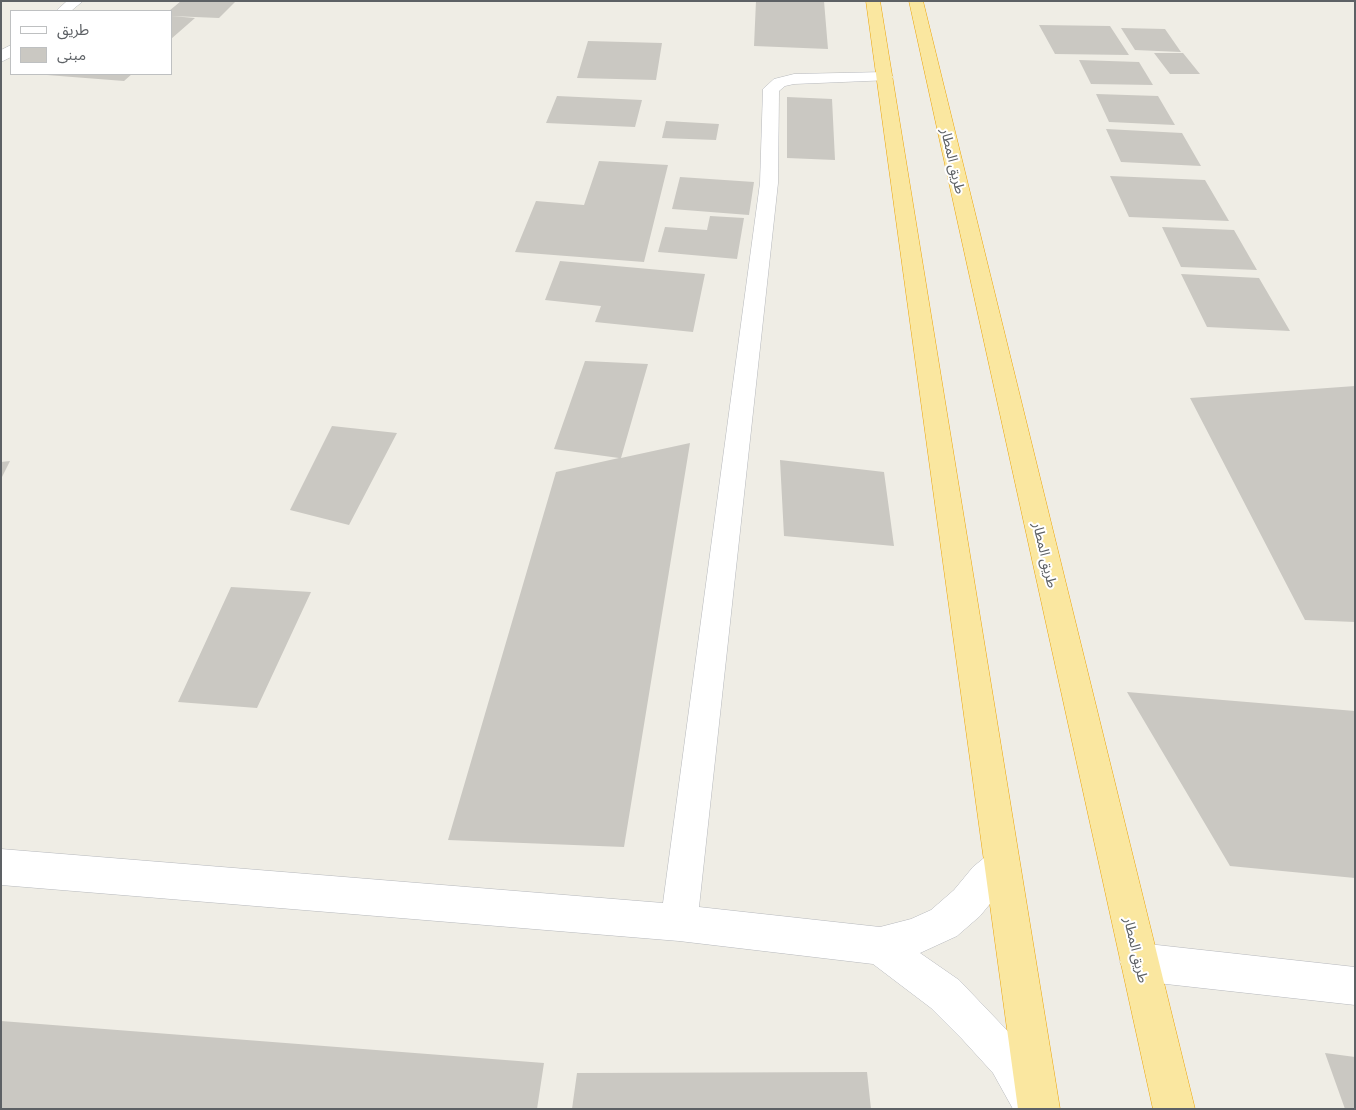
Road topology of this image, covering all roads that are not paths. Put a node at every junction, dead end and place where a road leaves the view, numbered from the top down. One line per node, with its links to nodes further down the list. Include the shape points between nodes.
1 (76, 1): 4 (street)
2 (873, 1): 5 (highway)
3 (916, 1): 10 (highway, طريق المطار)
4 (64, 10)
5 (885, 77): 6 (highway); 8 (street, via 794,79 780,82 771,89 769,183)
6 (1002, 865): 9 (street, via 944,923 913,937); 12 (highway)
7 (1, 867): 8 (street)
8 (679, 922): 9 (street)
9 (880, 946): 12 (street, via 945,994 976,1025 1007,1060)
10 (1139, 962): 11 (street); 13 (highway, طريق المطار)
11 (1355, 986)
12 (1038, 1109)
13 (1174, 1109)

